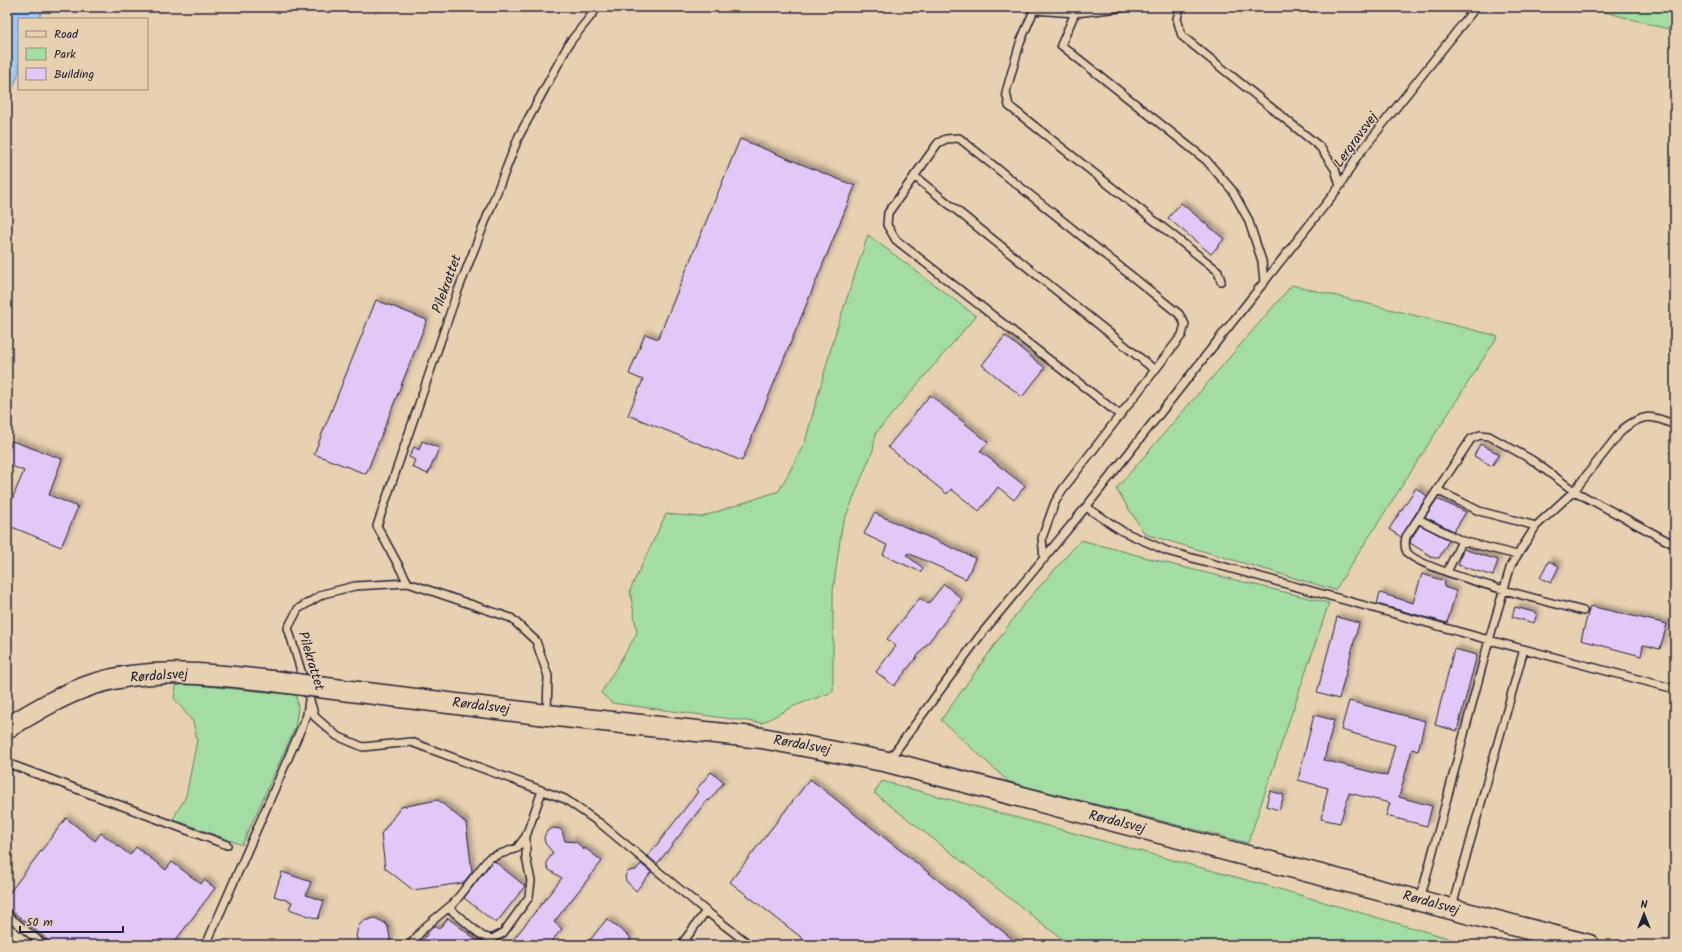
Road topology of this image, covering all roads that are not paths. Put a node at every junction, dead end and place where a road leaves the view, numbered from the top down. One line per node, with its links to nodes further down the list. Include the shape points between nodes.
1 (598, 7): 24 (lane, Pilekrattet, via 570,42 519,136 457,293 377,526)
2 (1128, 7): 6 (lane)
3 (1180, 7): 8 (lane, Lergravsvej, via 1177,19 1182,36 1320,147 1335,169)
4 (1476, 7): 8 (lane, Lergravsvej, via 1356,158)
5 (1034, 8): 6 (lane); 9 (lane, via 1020,43 1006,92 1009,106 1218,271)
6 (1077, 10): 10 (lane, via 1061,45 1206,160 1232,190 1248,219 1262,261)
7 (914, 176): 11 (lane); 11 (lane, via 938,143 946,138 959,138 1179,314 1185,324 1182,335); 12 (lane, via 888,212 887,225 896,240)
8 (1340, 186): 10 (lane)
9 (1221, 281)
10 (1264, 283): 16 (lane)
11 (1155, 370): 12 (lane)
12 (1120, 415): 22 (lane, via 1055,502 1042,538)
13 (1675, 425): 15 (lane, via 1646,416 1633,421 1623,429)
14 (1437, 490): 15 (lane, via 1471,439 1480,435 1489,436 1532,460); 17 (lane); 18 (lane, via 1479,511)
15 (1574, 491): 18 (lane); 20 (lane)
16 (1086, 507): 22 (lane); 27 (lane, via 1122,531 1167,551)
17 (1418, 519): 19 (lane); 23 (lane, via 1406,537 1407,552 1414,558)
18 (1536, 526): 21 (lane)
19 (1462, 541): 21 (lane); 23 (lane)
20 (1675, 545)
21 (1517, 556): 25 (lane, via 1511,565)
22 (1044, 559): 33 (lane, via 979,637)
23 (1447, 572): 25 (lane)
24 (408, 583): 30 (lane, Pilekrattet, via 355,586 323,594 298,609 288,628); 31 (lane, Pilekrattet, via 511,618 531,636 536,641 548,676)
25 (1504, 590): 26 (lane); 27 (lane)
26 (1583, 611)
27 (1489, 640): 28 (lane); 38 (lane)
28 (1524, 649): 29 (lane); 40 (lane)
29 (1675, 689)
30 (309, 699): 35 (lane, Pilekrattet, via 315,717 337,736 363,747 411,742); 44 (lane, via 307,715)
31 (547, 714): 32 (street, Rørdalsvej, bridge, via 272,681 166,672 141,674 94,684 47,704); 33 (street, Rørdalsvej, via 762,738)
32 (7, 728)
33 (888, 762): 38 (street, Rørdalsvej)
34 (7, 763): 37 (lane)
35 (542, 791): 36 (lane); 41 (lane, via 565,799 601,824)
36 (526, 836): 39 (lane, via 517,848 489,858); 39 (lane, via 526,857 531,881 529,897 503,933 492,939 482,936)
37 (227, 845)
38 (1420, 900): 40 (street, Rørdalsvej)
39 (448, 908): 45 (lane, via 425,927)
40 (1452, 908): 48 (street, Rørdalsvej)
41 (706, 911): 46 (lane); 47 (lane)
42 (7, 915): 43 (lane)
43 (44, 945)
44 (206, 945)
45 (410, 945)
46 (681, 945)
47 (750, 945)
48 (1589, 945)

